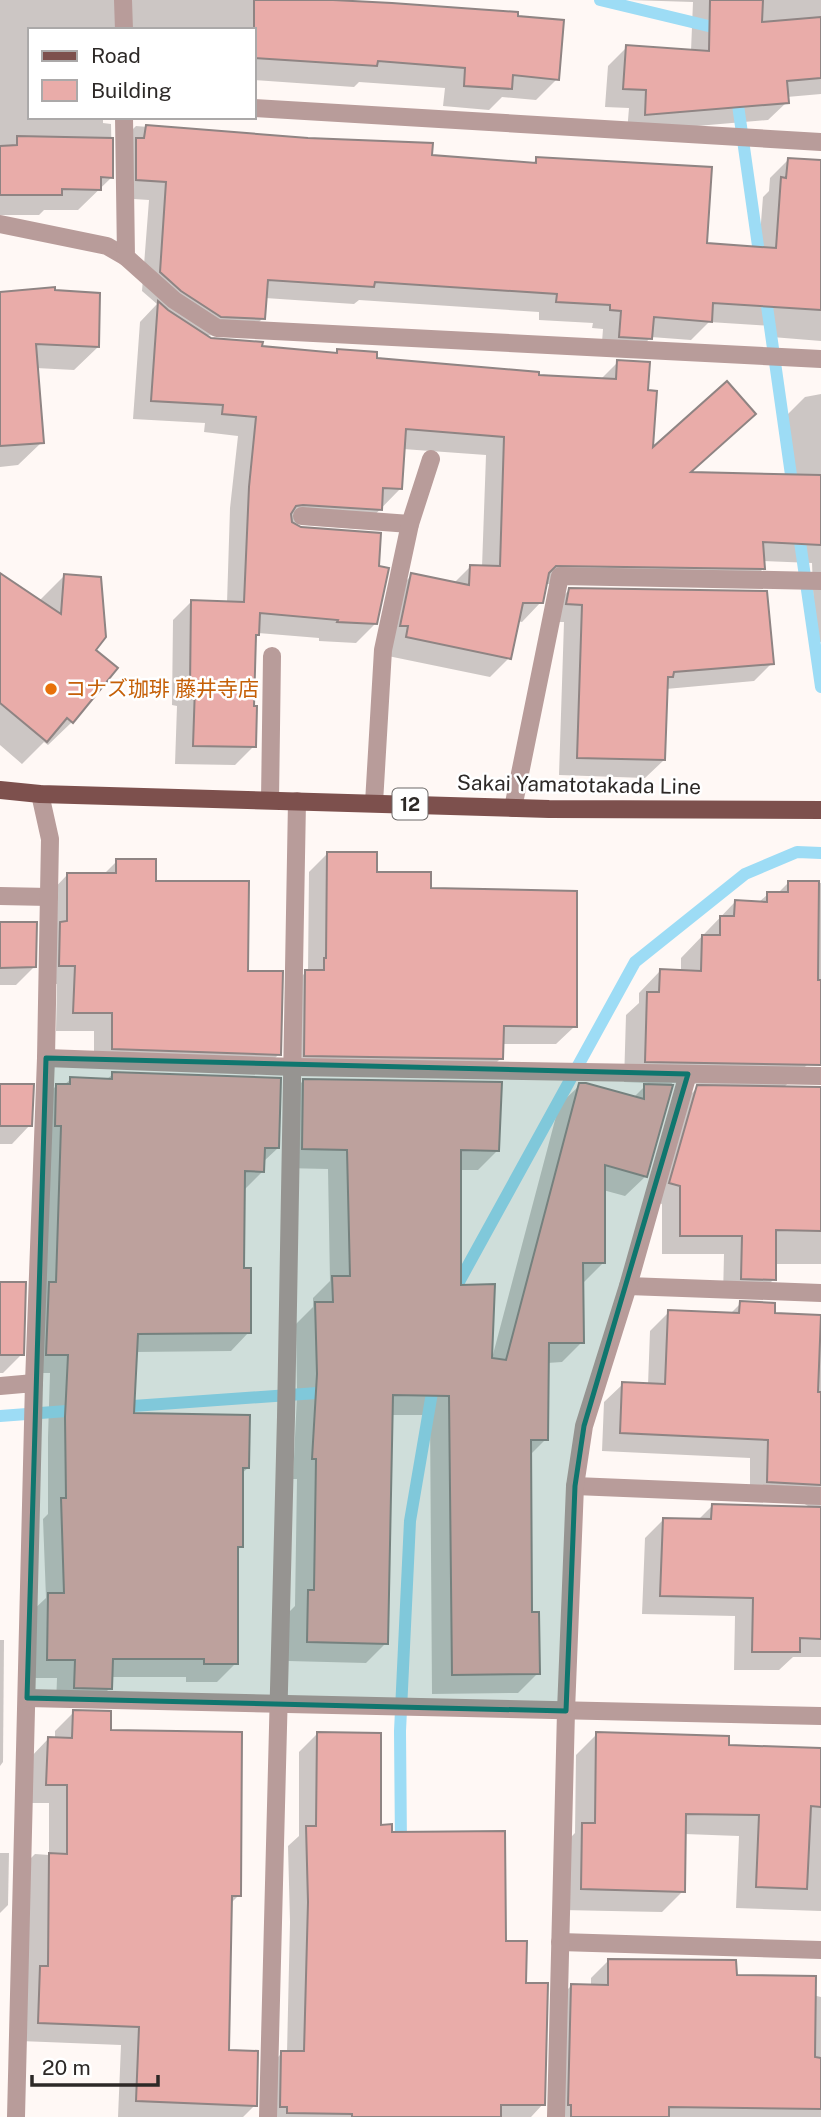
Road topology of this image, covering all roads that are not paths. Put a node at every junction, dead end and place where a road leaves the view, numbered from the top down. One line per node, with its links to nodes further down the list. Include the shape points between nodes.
1 (123, 0): 2 (street)
2 (124, 28)
3 (256, 108): 5 (street)
4 (124, 119): 7 (street)
5 (821, 142)
6 (0, 224): 7 (street, via 107,246)
7 (126, 257): 8 (street, via 174,300 217,328)
8 (821, 359)
9 (431, 459): 11 (street)
10 (302, 516): 11 (street)
11 (410, 524): 18 (street, via 383,650)
12 (821, 580): 19 (street, via 560,576)
13 (272, 656): 16 (street)
14 (0, 790): 15 (main road, Sakai Yamatotakada Line / 12)
15 (40, 794): 16 (main road, Sakai Yamatotakada Line / 12); 22 (street, via 50,839)
16 (270, 800): 17 (main road, Sakai Yamatotakada Line / 12)
17 (297, 801): 18 (main road, Sakai Yamatotakada Line / 12); 24 (street)
18 (374, 803): 19 (main road, Sakai Yamatotakada Line / 12)
19 (513, 808): 20 (main road, Sakai Yamatotakada Line / 12)
20 (821, 810)
21 (0, 896): 22 (street)
22 (49, 897): 23 (street)
23 (46, 1058): 24 (street); 29 (street)
24 (294, 1067): 25 (street); 34 (street)
25 (688, 1074): 26 (street); 27 (street)
26 (821, 1076)
27 (628, 1286): 28 (street); 31 (street, via 584,1426)
28 (821, 1293)
29 (34, 1383): 30 (street); 33 (street)
30 (0, 1386)
31 (575, 1486): 32 (street); 35 (street)
32 (821, 1496)
33 (27, 1698): 34 (street); 39 (street)
34 (279, 1704): 35 (street); 40 (street)
35 (566, 1711): 36 (street); 37 (street)
36 (821, 1716)
37 (560, 1942): 38 (street); 41 (street)
38 (821, 1950)
39 (16, 2117)
40 (268, 2117)
41 (556, 2117)

